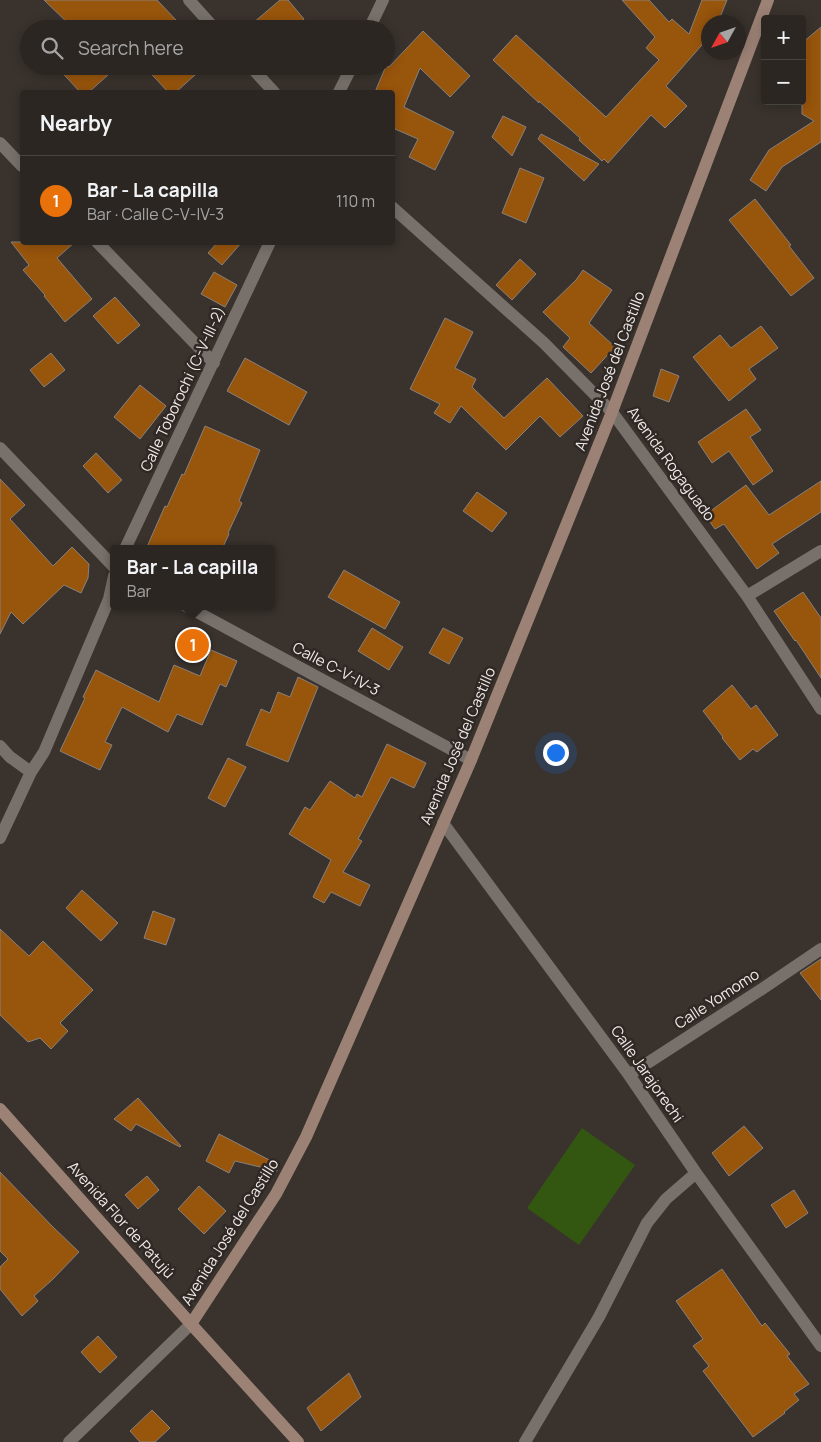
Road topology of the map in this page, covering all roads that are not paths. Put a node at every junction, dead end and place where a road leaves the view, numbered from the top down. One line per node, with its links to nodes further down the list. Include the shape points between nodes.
1 (188, 0): 4 (street)
2 (383, 0): 5 (street)
3 (768, 0): 16 (main road, Avenida José del Castillo)
4 (207, 20)
5 (373, 20)
6 (258, 75): 8 (street)
7 (348, 75): 9 (street)
8 (272, 90)
9 (341, 90)
10 (0, 143): 11 (street)
11 (20, 164)
12 (395, 210): 16 (street, Avenida Rogaguado, via 544,343)
13 (99, 245): 15 (street)
14 (269, 245): 15 (street, Calle Toborochi (C-V-III-2))
15 (214, 363): 18 (street, Calle Toborochi (C-V-III-2))
16 (612, 412): 22 (street, Avenida Rogaguado); 26 (main road, Avenida José del Castillo)
17 (0, 448): 20 (street)
18 (127, 545)
19 (821, 551): 22 (street)
20 (110, 563)
21 (110, 594): 27 (street, via 44,752)
22 (747, 596): 24 (street, Avenida Rogaguado)
23 (193, 610): 26 (street, Calle C-V-IV-3)
24 (821, 709)
25 (0, 746): 27 (street)
26 (471, 760): 28 (main road, Avenida José del Castillo)
27 (31, 772): 29 (street)
28 (443, 823): 31 (street, Calle Jarajorechi); 34 (main road, Avenida José del Castillo, via 306,1137 276,1194)
29 (0, 838)
30 (821, 949): 31 (street, Calle Yomomo)
31 (629, 1075): 33 (street, Calle Jarajorechi)
32 (0, 1109): 34 (main road, Avenida Flor de Patujú)
33 (696, 1173): 35 (street, Calle Jarajorechi); 38 (street, via 666,1199 647,1223 599,1317)
34 (191, 1324): 36 (street, Avenida José del Castillo); 37 (main road, Avenida Flor de Patujú)
35 (821, 1346)
36 (69, 1442)
37 (298, 1442)
38 (525, 1442)

